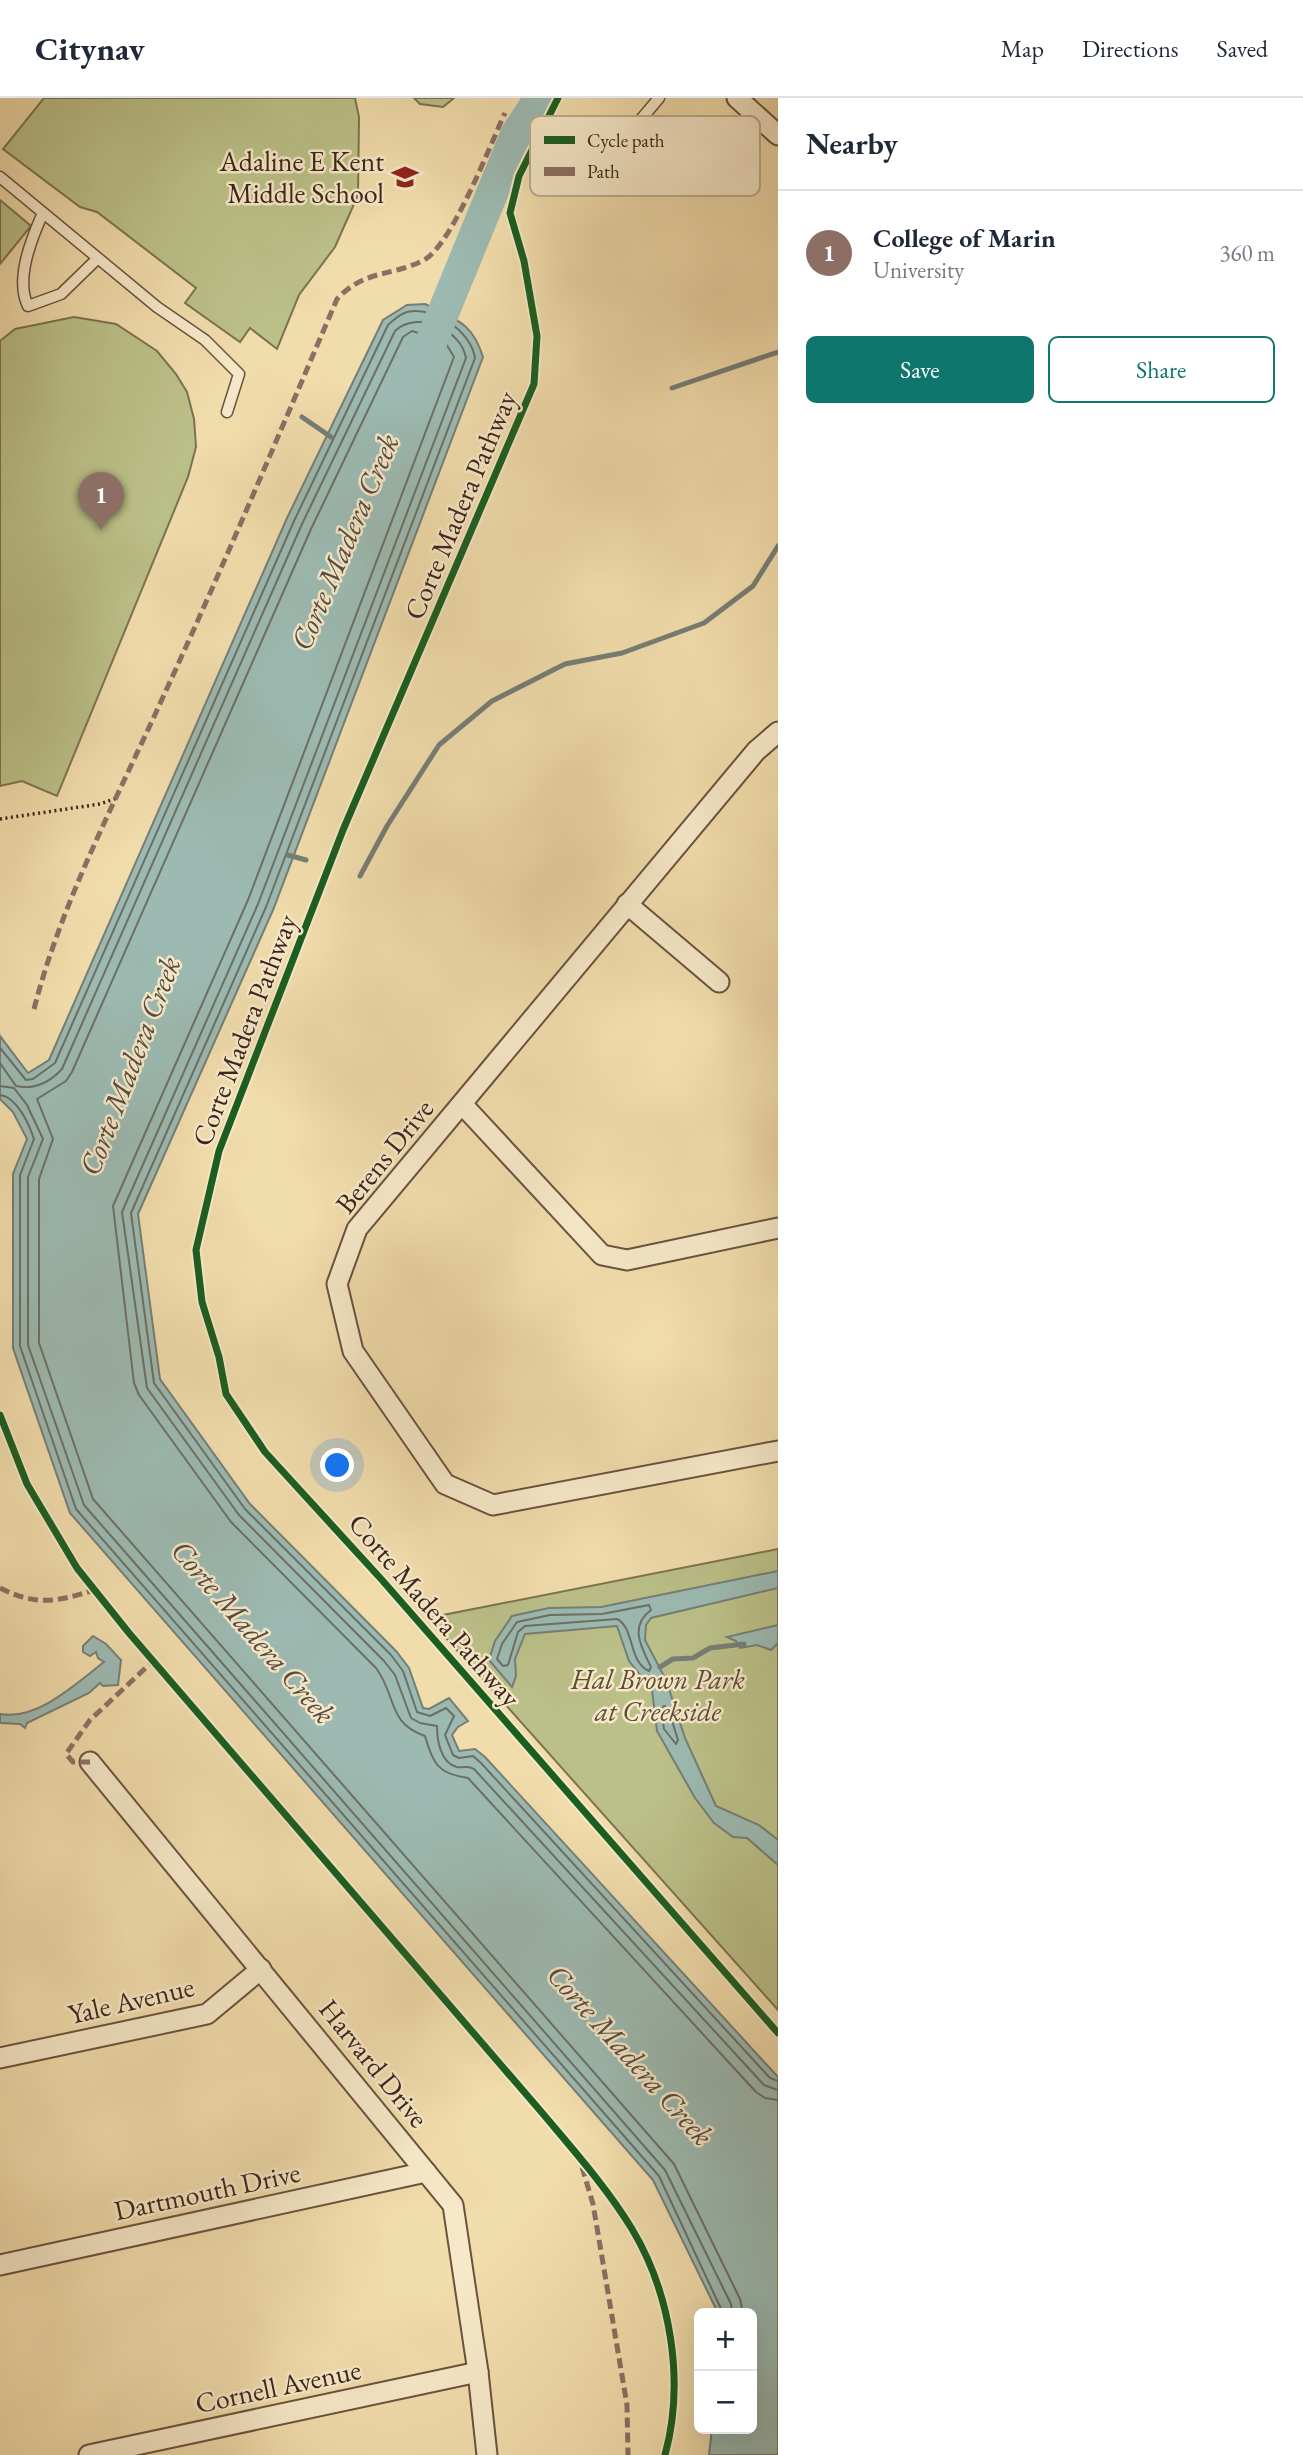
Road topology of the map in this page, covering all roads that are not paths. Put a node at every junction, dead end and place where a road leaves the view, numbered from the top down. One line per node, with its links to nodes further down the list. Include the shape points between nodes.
1 (659, 98): 3 (lane)
2 (737, 98): 4 (street)
3 (644, 116)
4 (757, 116)
5 (760, 119): 6 (street)
6 (778, 135)
7 (0, 177): 8 (lane)
8 (42, 215): 9 (lane); 9 (lane, via 31,241 24,280 28,306 61,294)
9 (97, 259): 10 (lane, via 205,340 239,374)
10 (227, 412)
11 (778, 732): 12 (street, Berens Drive, via 756,751)
12 (627, 904): 13 (street); 14 (street, Berens Drive)
13 (719, 982)
14 (462, 1104): 15 (street, via 601,1255 627,1260); 16 (street, Berens Drive, via 357,1229 337,1284 353,1351 445,1484 493,1505)
15 (778, 1228)
16 (778, 1451)
17 (90, 1762): 18 (street, Harvard Drive)
18 (261, 1969): 19 (street, Yale Avenue, via 207,2014); 20 (street, Harvard Drive)
19 (0, 2058)
20 (426, 2172): 21 (street, Dartmouth Drive); 22 (street, Harvard Drive, via 453,2204)
21 (0, 2265)
22 (478, 2372): 23 (street, Cornell Avenue); 24 (street, Harvard Drive)
23 (89, 2455)
24 (487, 2455)

